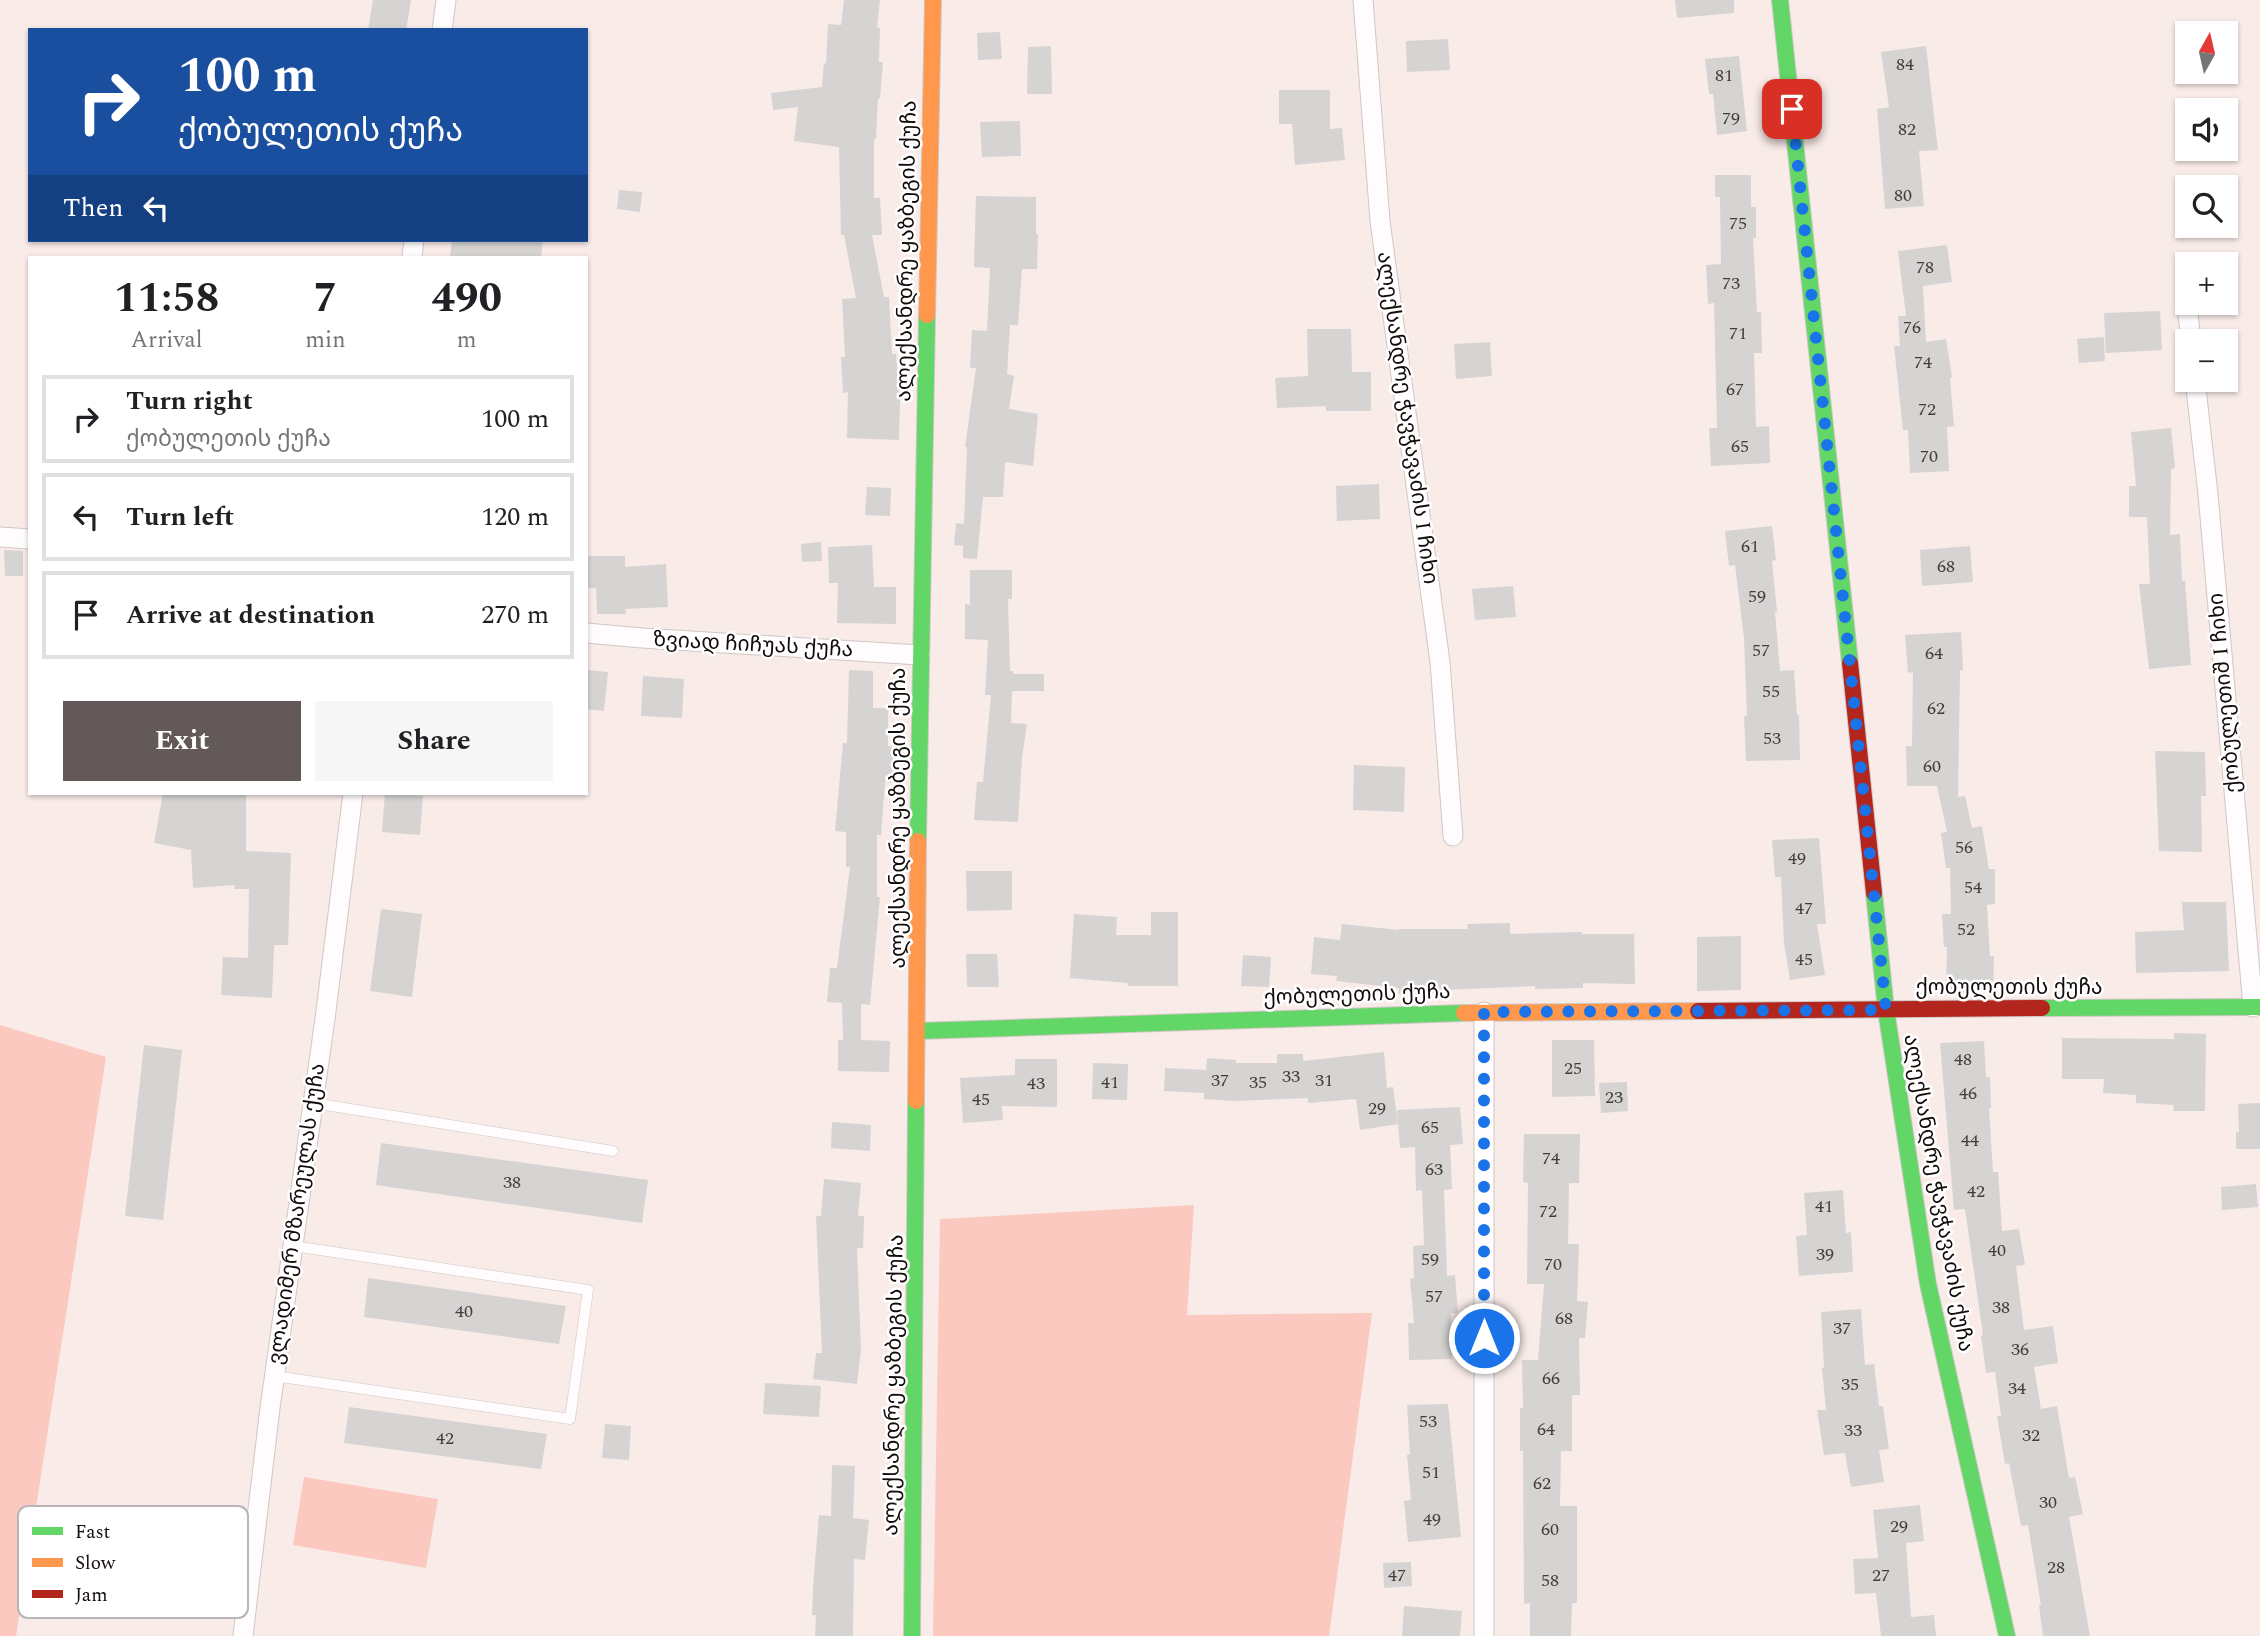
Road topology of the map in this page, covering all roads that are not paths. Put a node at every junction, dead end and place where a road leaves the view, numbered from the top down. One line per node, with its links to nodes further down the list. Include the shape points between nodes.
1 (446, 0): 5 (street)
2 (933, 0): 10 (street, ალექსანდრე ყაზბეგის ქუჩა)
3 (1363, 0): 12 (street, ალექსანდრე ჭავჭავაძის I ჩიხი, via 1380,221 1440,662)
4 (1780, 0): 14 (street, ალექსანდრე ჭავჭავაძის ქუჩა)
5 (442, 28)
6 (2196, 392): 13 (street, ქობულეთიშ I ჩიხი)
7 (0, 537): 8 (street)
8 (28, 539)
9 (588, 633): 10 (street, ზვიად ჩიჩუას ქუჩა)
10 (920, 655): 16 (street, ალექსანდრე ყაზბეგის ქუჩა)
11 (353, 795): 17 (street, ვლადიმერ მზარეულას ქუჩა)
12 (1453, 836)
13 (2257, 1007): 14 (street, ქობულეთის ქუჩა)
14 (1886, 1010): 15 (street, ქობულეთის ქუჩა); 26 (street, ალექსანდრე ჭავჭავაძის ქუჩა, via 1928,1284)
15 (1484, 1012): 16 (street, ქობულეთის ქუჩა); 25 (street)
16 (918, 1031): 24 (street, ალექსანდრე ყაზბეგის ქუჩა)
17 (313, 1103): 18 (lane); 19 (street, ვლადიმერ მზარეულას ქუჩა)
18 (613, 1151)
19 (293, 1246): 20 (street, ვლადიმერ მზარეულას ქუჩა); 20 (lane, via 588,1290 572,1406 570,1419)
20 (274, 1376): 21 (street, ვლადიმერ მზარეულას ქუჩა)
21 (248, 1594)
22 (245, 1618): 23 (street, ვლადიმერ მზარეულას ქუჩა)
23 (243, 1636)
24 (912, 1636)
25 (1484, 1636)
26 (2007, 1636)

